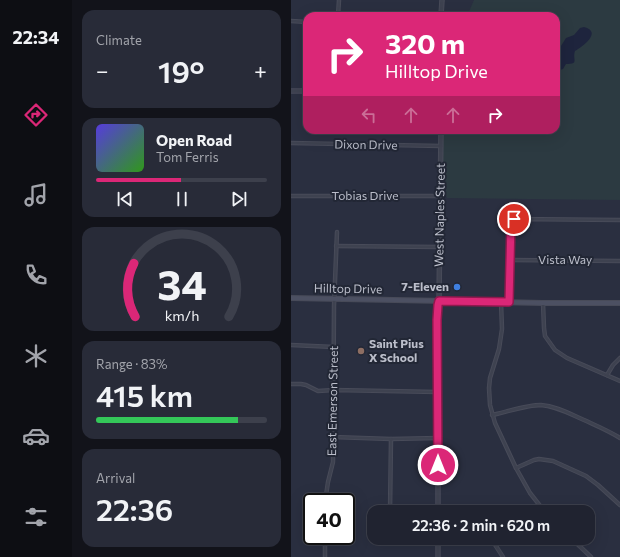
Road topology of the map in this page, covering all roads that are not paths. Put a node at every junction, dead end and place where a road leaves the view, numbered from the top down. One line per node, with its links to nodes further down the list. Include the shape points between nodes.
1 (339, 0): 3 (street)
2 (442, 0): 4 (street)
3 (338, 12)
4 (441, 12)
5 (291, 21): 6 (street)
6 (303, 22)
7 (291, 91): 8 (street)
8 (303, 91)
9 (441, 134): 11 (street, West Naples Street)
10 (291, 143): 11 (street, Dixon Drive)
11 (441, 146): 13 (street, West Naples Street)
12 (291, 196): 13 (street, Tobias Drive)
13 (440, 196): 17 (street, West Naples Street)
14 (620, 220): 18 (street, via 514,219 511,223)
15 (337, 232): 16 (street, East Emerson Street)
16 (336, 246): 17 (street); 21 (street, East Emerson Street)
17 (439, 247): 22 (street, West Naples Street)
18 (510, 260): 19 (street, Vista Way); 24 (street)
19 (620, 260)
20 (291, 298): 21 (main road, Hilltop Drive)
21 (335, 298): 22 (main road, Hilltop Drive); 28 (street, East Emerson Street)
22 (439, 301): 23 (main road, Hilltop Drive); 34 (street, West Naples Street)
23 (501, 302): 24 (main road, Hilltop Drive); 35 (street, via 500,345 489,388)
24 (509, 302): 25 (main road, Hilltop Drive)
25 (543, 303): 26 (main road, Hilltop Drive); 30 (street, via 545,336 555,350)
26 (620, 303)
27 (291, 346): 28 (street)
28 (334, 347): 33 (street, East Emerson Street)
29 (620, 358): 30 (street)
30 (607, 376): 31 (street)
31 (620, 381)
32 (291, 384): 33 (street, via 306,385 317,391)
33 (334, 390): 34 (street); 36 (street, East Emerson Street)
34 (437, 392): 37 (street, West Naples Street)
35 (492, 415): 38 (street, via 541,405 559,409); 40 (street)
36 (333, 437): 39 (street); 41 (street, East Emerson Street, via 333,462)
37 (438, 438): 39 (street); 43 (street, West Naples Street)
38 (620, 438)
39 (391, 439): 42 (street)
40 (516, 468): 44 (street); 45 (street, via 539,459 553,461 586,476)
41 (326, 493)
42 (391, 505)
43 (438, 505)
44 (539, 505)
45 (620, 505)
46 (325, 545): 50 (street)
47 (438, 545): 51 (street)
48 (495, 545): 52 (street)
49 (578, 545): 53 (street)
50 (325, 557)
51 (438, 557)
52 (503, 557)
53 (591, 557)

